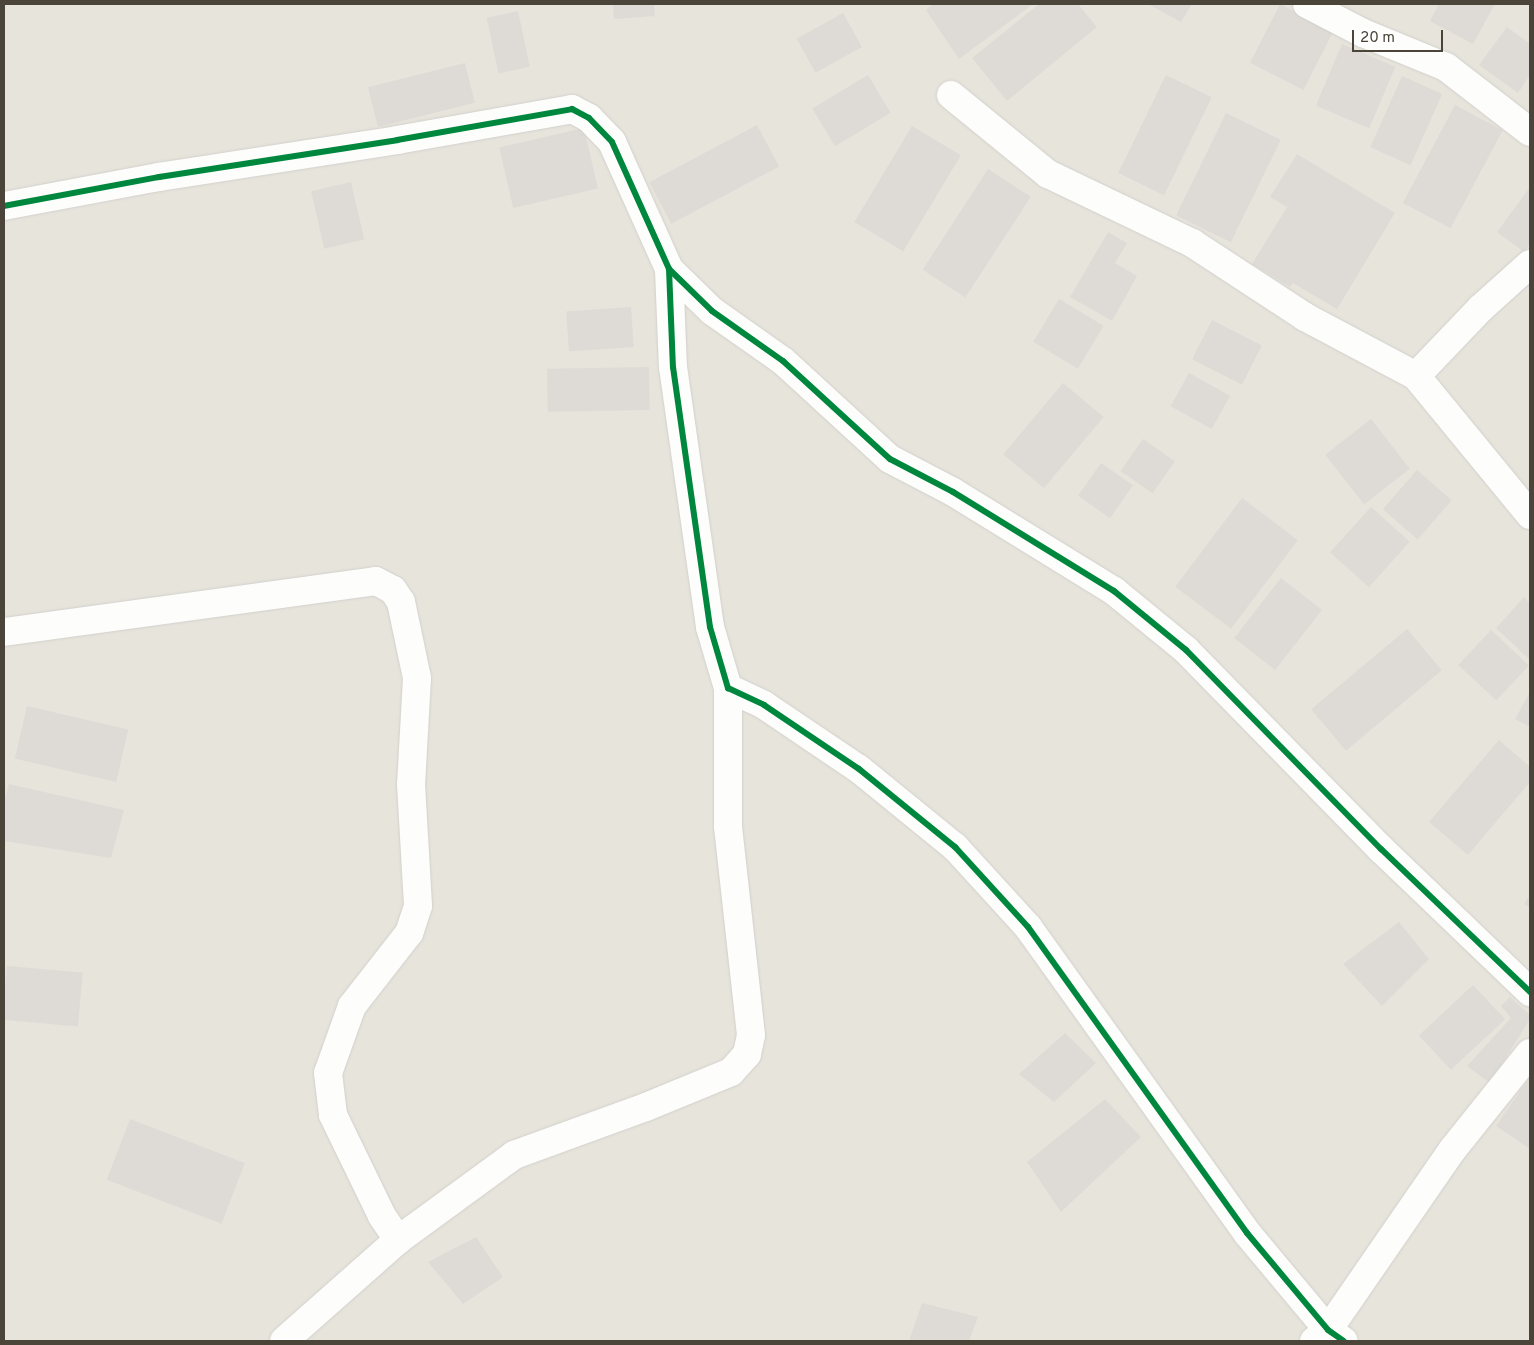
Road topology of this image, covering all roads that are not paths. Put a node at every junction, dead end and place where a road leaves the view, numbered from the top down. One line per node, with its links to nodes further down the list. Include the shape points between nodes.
1 (1307, 4): 3 (street, via 1363,33 1446,67)
2 (950, 94): 7 (street, via 1048,174 1192,243 1305,317)
3 (1530, 132)
4 (4, 206): 6 (street, via 160,176 397,140 572,109 589,118 612,142)
5 (1530, 264): 7 (street, via 1481,308)
6 (669, 269): 10 (street, via 673,367 710,627); 11 (street, via 712,312 783,361 890,459 953,492 1114,591 1186,650 1381,849)
7 (1416, 376): 8 (street)
8 (1530, 515)
9 (4, 632): 13 (street, via 376,582 393,590 401,602 417,678 411,784 418,906 409,933 352,1006 328,1073 333,1115 382,1216)
10 (728, 688): 13 (street, via 728,826 751,1035 747,1054 731,1072 646,1108 514,1155); 14 (street, via 764,705 858,769 955,847 1028,927 1247,1233)
11 (1530, 992)
12 (1530, 1053): 14 (street, via 1453,1149)
13 (398, 1240): 15 (street)
14 (1329, 1338)
15 (284, 1341)

